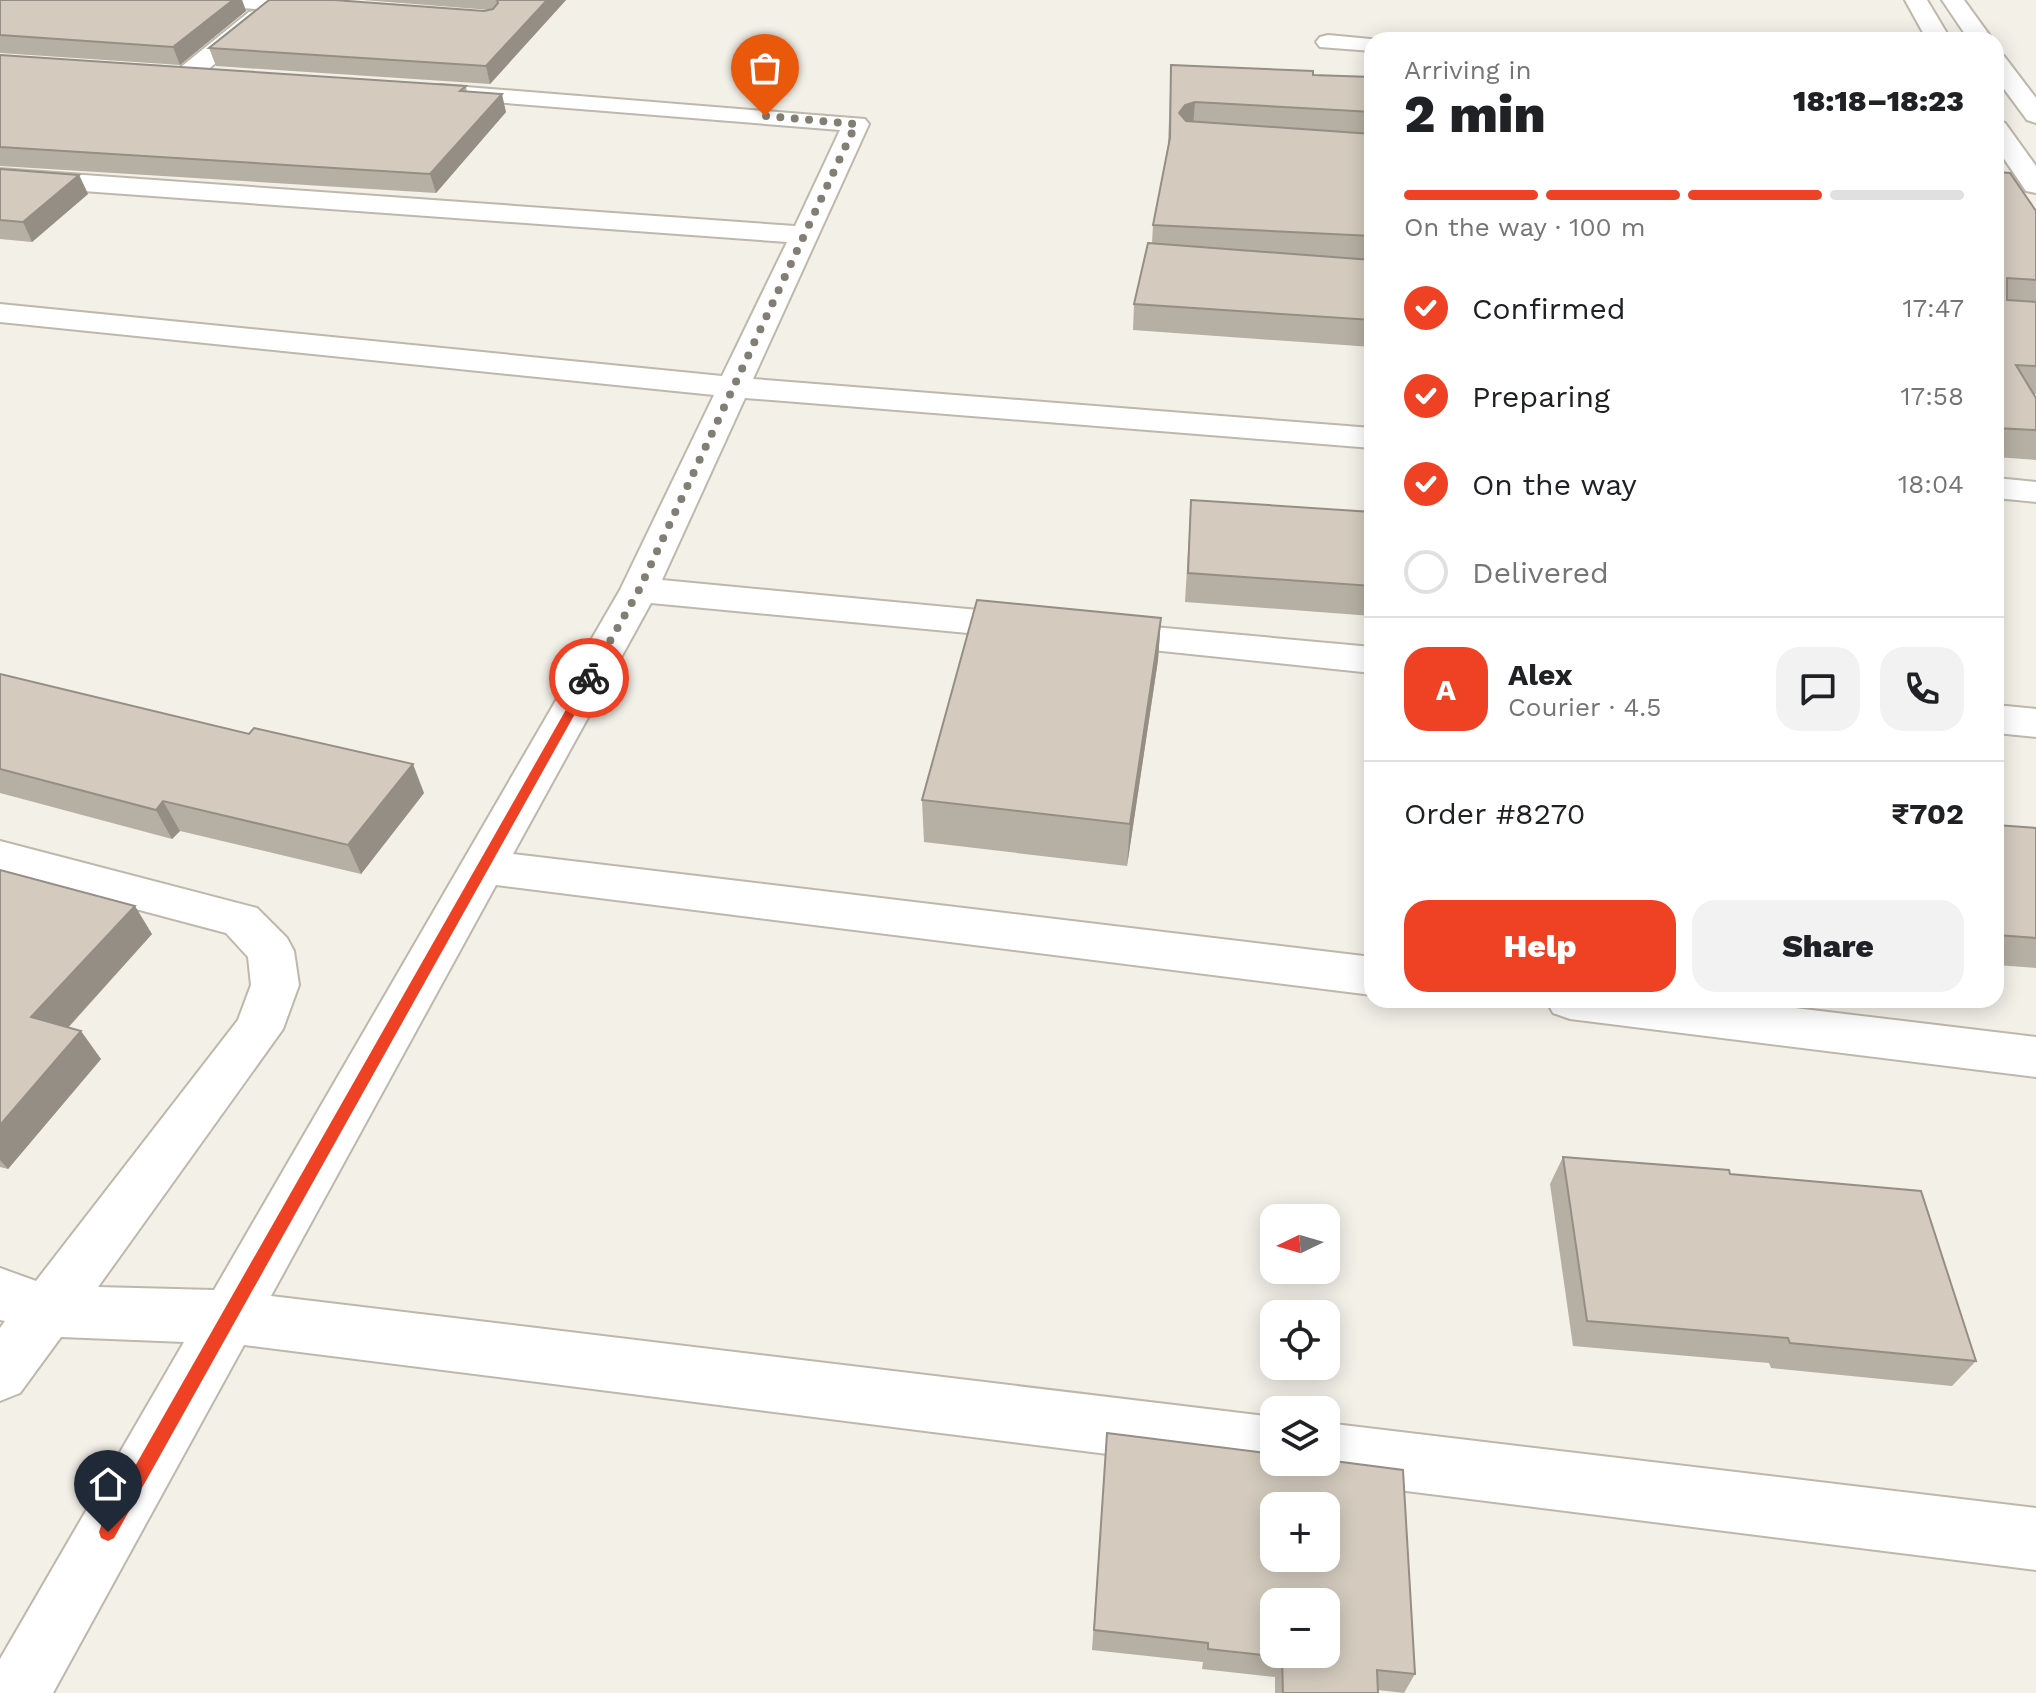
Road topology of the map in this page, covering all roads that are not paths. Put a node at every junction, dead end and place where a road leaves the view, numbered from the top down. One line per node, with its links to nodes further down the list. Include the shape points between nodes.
1 (229, 0): 4 (street)
2 (1916, 0): 6 (street)
3 (1953, 0): 7 (street)
4 (276, 1): 5 (street); 12 (street)
5 (350, 9)
6 (1934, 32)
7 (1975, 32)
8 (1328, 42): 9 (street)
9 (1364, 44)
10 (2004, 69): 15 (street)
11 (154, 73): 12 (street)
12 (185, 76): 13 (street)
13 (216, 78)
14 (419, 90): 21 (street, via 856,124)
15 (2027, 91): 16 (street)
16 (2036, 115)
17 (2004, 139): 20 (street)
18 (0, 177): 21 (street)
19 (2004, 182): 20 (street)
20 (2035, 184)
21 (804, 235): 23 (street)
22 (0, 313): 23 (street)
23 (731, 387): 24 (street); 27 (street)
24 (1364, 437)
25 (2004, 489): 26 (street)
26 (2036, 492)
27 (639, 590): 28 (street); 32 (street)
28 (1364, 659)
29 (2004, 720): 30 (street)
30 (2036, 723)
31 (0, 857): 36 (street, via 241,920 271,951 275,985 259,1029)
32 (482, 867): 33 (street); 37 (street)
33 (1364, 975)
34 (1635, 1008): 35 (street)
35 (2036, 1057)
36 (24, 1302): 37 (street); 38 (street)
37 (229, 1317): 39 (street); 42 (street)
38 (0, 1374)
39 (1260, 1444)
40 (1340, 1454): 41 (street)
41 (2036, 1539)
42 (17, 1693)

